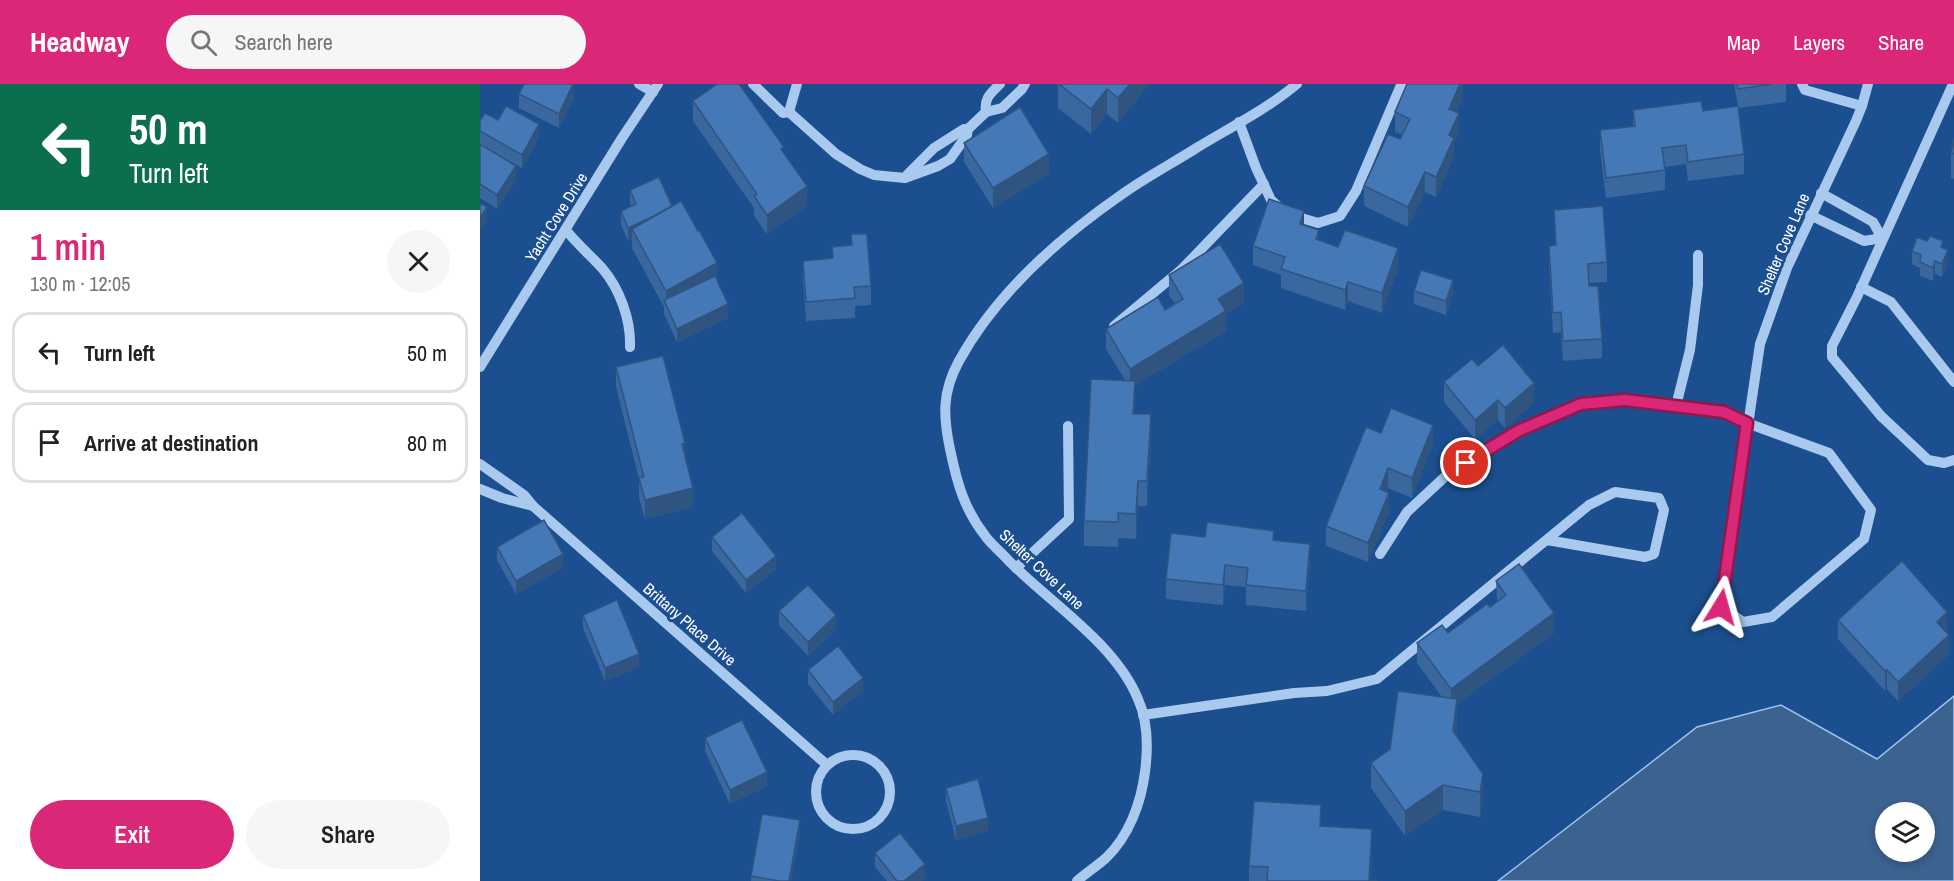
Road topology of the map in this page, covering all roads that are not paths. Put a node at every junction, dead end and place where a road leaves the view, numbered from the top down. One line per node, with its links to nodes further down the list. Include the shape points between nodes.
1 (639, 84): 11 (street)
2 (753, 84): 13 (street, via 783,113)
3 (797, 84): 13 (street)
4 (1000, 84): 14 (street, via 988,95)
5 (1025, 84): 14 (street, via 1002,108)
6 (1297, 84): 15 (street, Shelter Cove Lane)
7 (1802, 84): 12 (street, via 1805,90)
8 (1868, 84): 12 (street, Shelter Cove Lane)
9 (1953, 84): 22 (street)
10 (1401, 85): 18 (street, via 1356,190 1340,216 1318,223 1285,213 1271,200)
11 (656, 88): 21 (street, Yacht Cove Drive)
12 (1863, 106): 19 (street, Shelter Cove Lane)
13 (789, 112): 17 (street, via 836,154 860,169 874,175)
14 (986, 112): 16 (street)
15 (1239, 122): 18 (street); 38 (street, Shelter Cove Lane, via 1122,194 1080,225 1023,277 983,324 958,362 944,401 956,480 963,502 986,538)
16 (968, 129): 17 (street, via 934,148); 17 (street, via 950,159)
17 (905, 178)
18 (1264, 184): 25 (street, via 1182,269)
19 (1821, 193): 20 (street, Shelter Cove Lane); 22 (street, via 1873,222)
20 (1810, 215): 22 (street, via 1864,241); 30 (street, Shelter Cove Lane, via 1786,268 1760,344)
21 (566, 230): 26 (street, via 608,277 626,312); 27 (street, Yacht Cove Drive)
22 (1882, 238): 24 (street)
23 (1698, 255): 29 (street, via 1690,350)
24 (1861, 288): 28 (street, via 1891,302); 32 (street, via 1832,346 1832,357 1881,416 1928,460)
25 (1107, 332)
26 (630, 347)
27 (480, 367)
28 (1954, 382)
29 (1676, 406): 30 (street, via 1724,412); 37 (street, via 1625,400 1581,404 1518,431 1449,473 1407,512)
30 (1747, 423): 30 (street, Shelter Cove Lane, via 1829,453 1871,510 1864,539 1772,617 1743,622 1721,607)
31 (1068, 426): 38 (street, via 1069,519)
32 (1954, 460)
33 (480, 464): 35 (street, Brittany Place Drive, via 524,495)
34 (480, 489): 35 (street, Brittany Place Drive)
35 (533, 506): 40 (street, Brittany Place Drive)
36 (1547, 540): 36 (street, via 1589,505 1615,492 1659,498 1664,510 1654,554 1645,557); 39 (street, via 1377,679 1327,691)
37 (1380, 554)
38 (1016, 568): 39 (street, Shelter Cove Lane, via 1105,648 1127,678)
39 (1143, 715): 41 (street, Shelter Cove Lane, via 1147,755 1143,791 1135,814 1107,858)
40 (827, 765): 40 (street, via 816,786 817,802 824,816 851,829 867,827 884,814 890,788 885,773 874,761 849,754)
41 (1077, 881)

